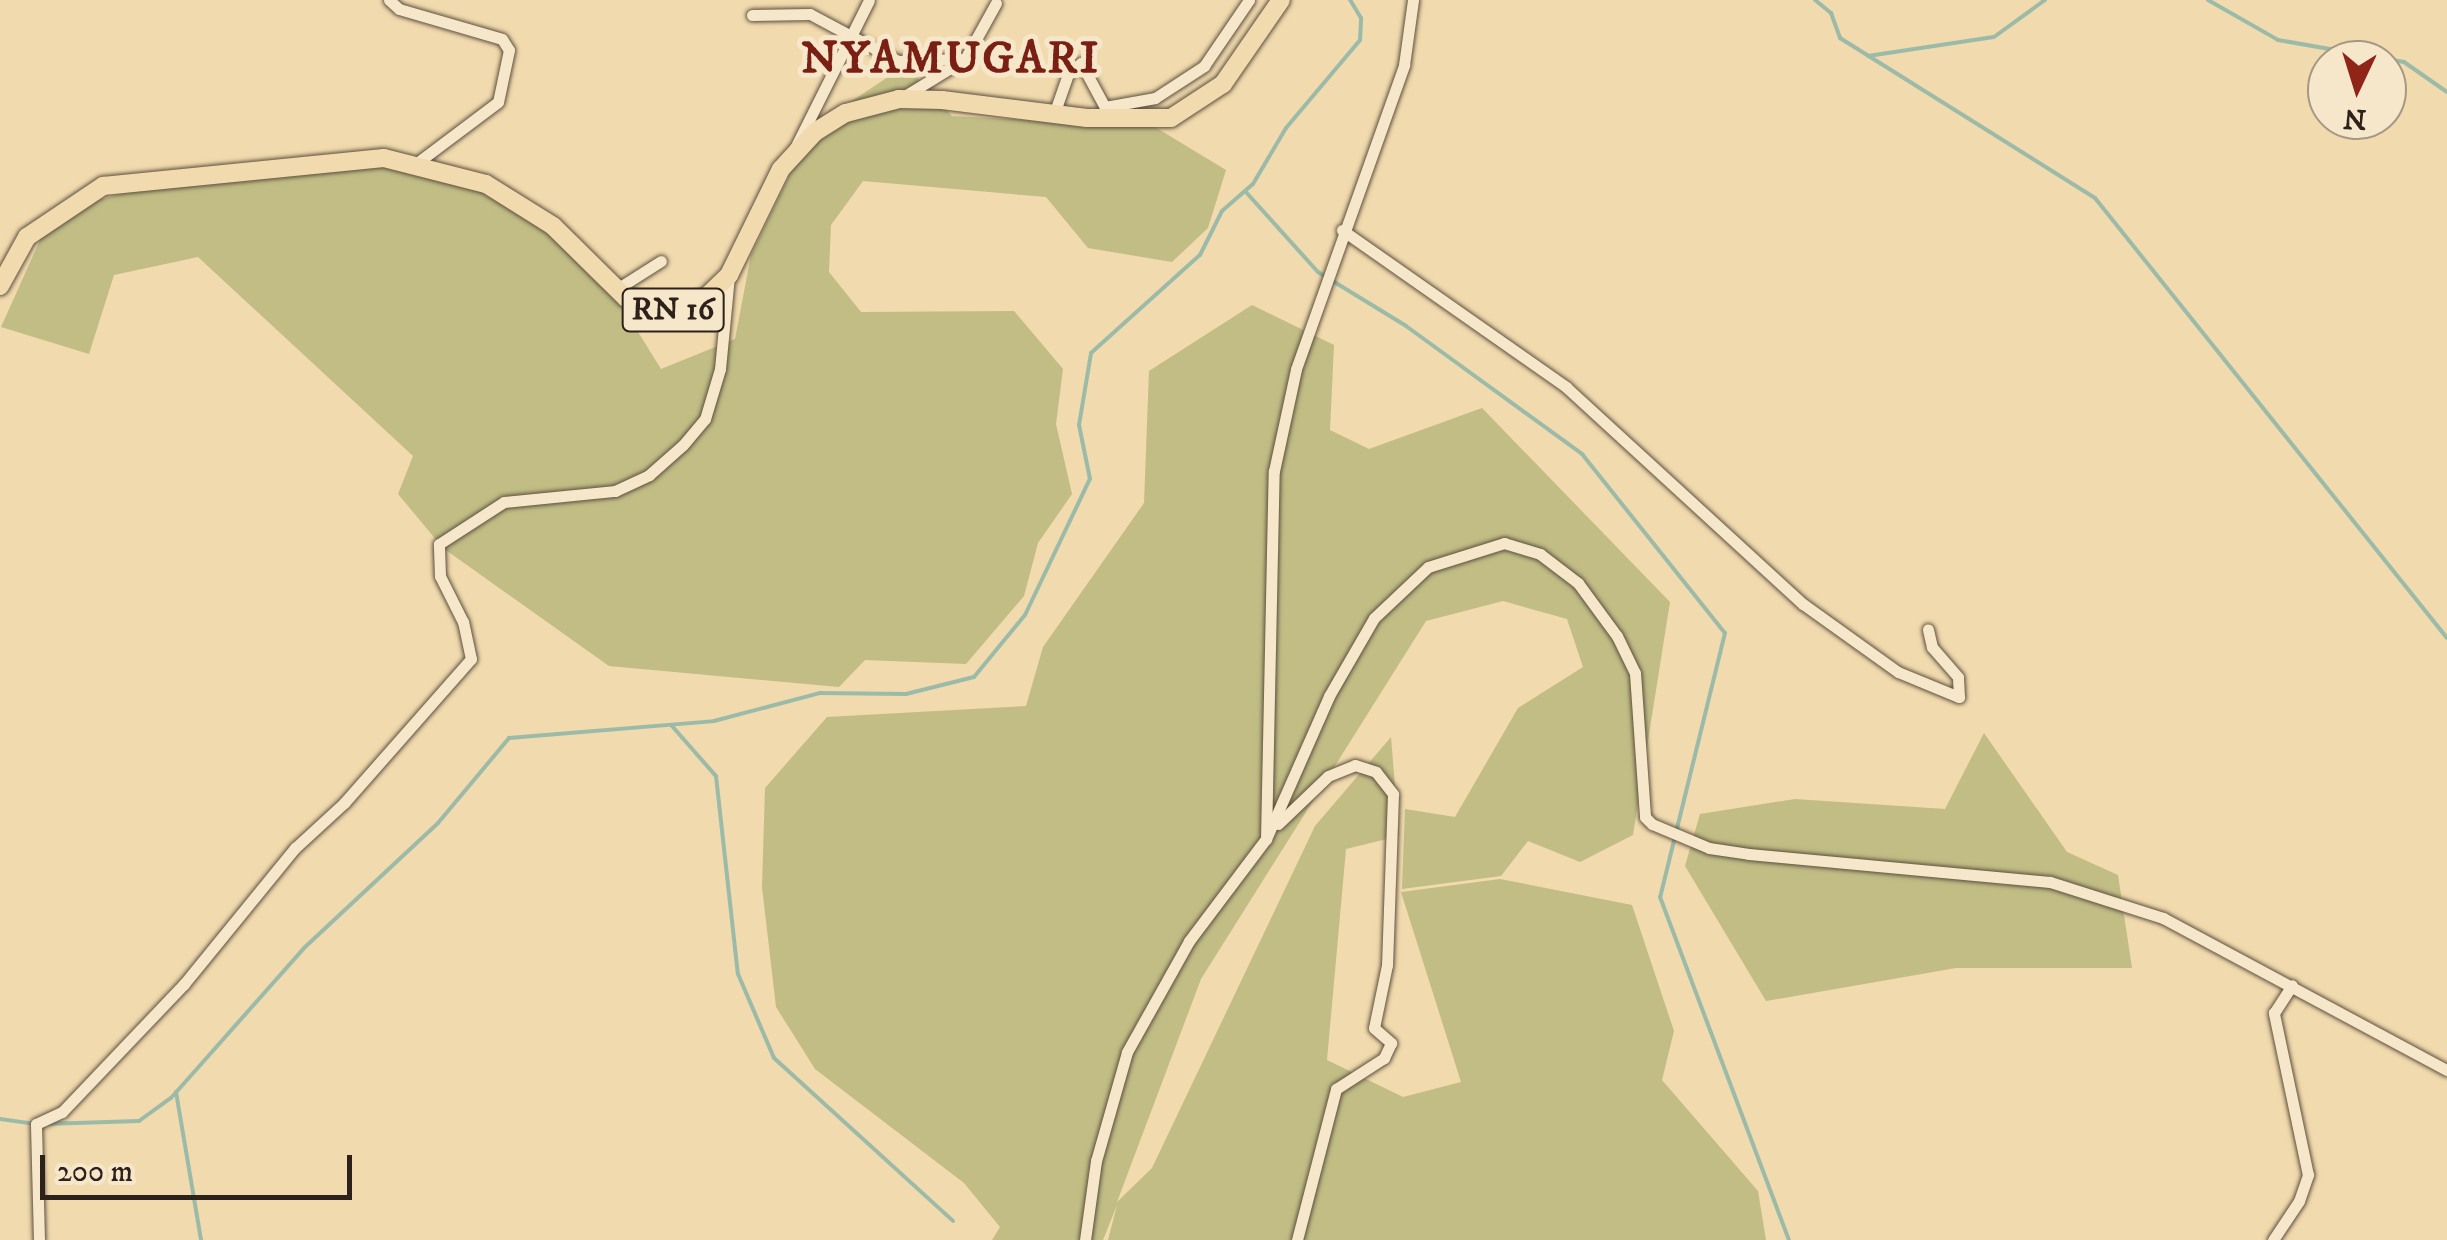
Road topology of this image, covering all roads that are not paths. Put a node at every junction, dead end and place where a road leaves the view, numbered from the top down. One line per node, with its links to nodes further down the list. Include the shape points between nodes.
1 (388, 0): 16 (street, via 399,10 502,40 508,50 498,102)
2 (868, 0): 10 (street)
3 (1236, 0): 9 (street)
4 (1249, 0): 9 (street)
5 (1281, 0): 13 (main road, RN 16 / RN 16, via 1242,60 1202,101 1171,118)
6 (1413, 0): 17 (street, via 1399,79)
7 (996, 3): 11 (street)
8 (752, 15): 10 (street, via 810,14)
9 (1239, 23): 13 (street, via 1204,66 1156,98)
10 (854, 36): 11 (street, via 898,61); 15 (street)
11 (965, 60): 12 (street)
12 (899, 100): 14 (main road, RN 16 / RN 16); 15 (main road, RN 16 / RN 16, via 846,113)
13 (1108, 113): 14 (main road, RN 16 / RN 16); 14 (street, via 1081,63 1068,74)
14 (1054, 114)
15 (794, 152): 19 (main road, RN 16 / RN 16)
16 (418, 162): 20 (main road, RN 16 / RN 16, via 326,159 103,186 27,237); 21 (main road, RN 16 / RN 16, via 517,200)
17 (1342, 230): 22 (street, via 1566,387 1803,604 1898,672 1959,698 1958,677 1932,647); 23 (street, via 1296,369 1270,500)
18 (660, 261): 21 (street)
19 (729, 275): 21 (main road, RN 16 / RN 16, via 697,306 679,310 640,305); 26 (street, via 720,368 704,419 684,445 649,475 615,490 504,502 440,544 440,576 463,622 470,659 344,804 295,848 184,984 62,1112 36,1124)
20 (0, 286)
21 (617, 289)
22 (1928, 629)
23 (1266, 838): 24 (street, via 1328,696 1374,618 1428,568 1504,543 1540,554 1578,584 1617,636 1635,673 1645,816 1652,824 1709,848 1749,854 2050,882 2163,918); 27 (street, via 1189,942 1126,1052 1096,1162); 28 (street, via 1297,801 1328,776 1355,766 1376,772 1394,794 1387,966 1374,1028 1391,1043 1384,1058 1336,1090)
24 (2292, 984): 25 (street); 29 (street, via 2274,1013 2308,1175 2300,1201)
25 (2447, 1070)
26 (39, 1240)
27 (1085, 1240)
28 (1297, 1240)
29 (2272, 1240)

